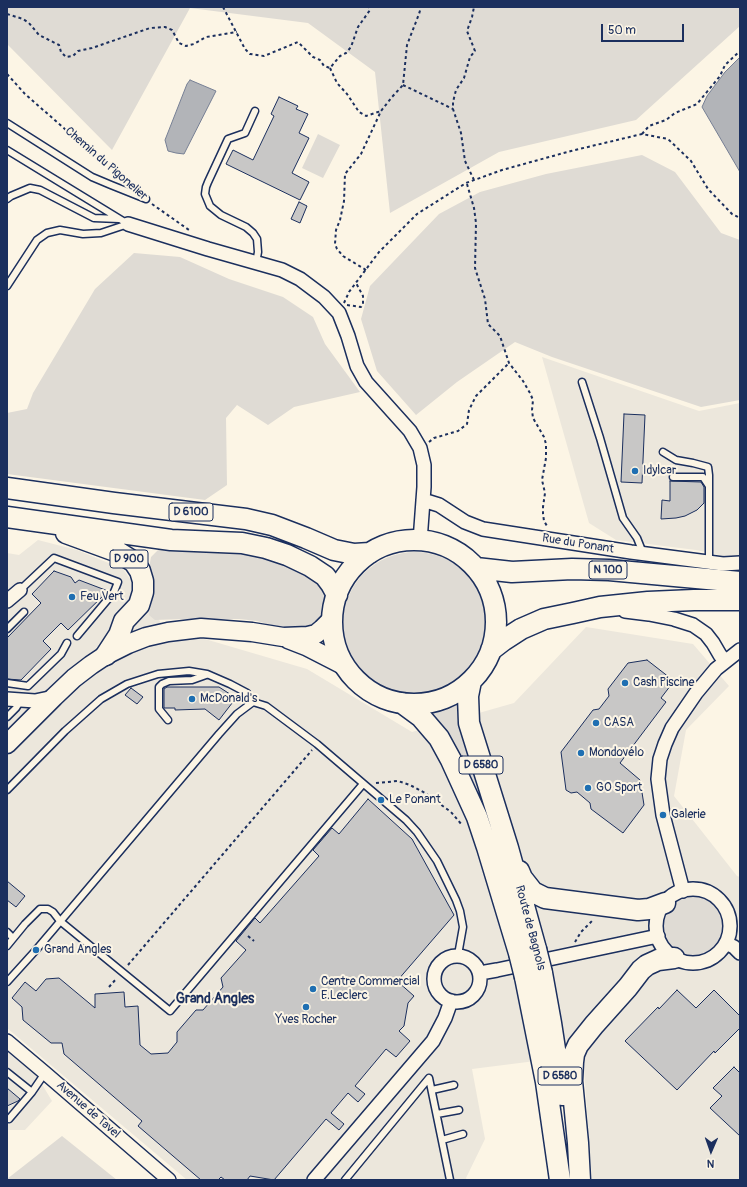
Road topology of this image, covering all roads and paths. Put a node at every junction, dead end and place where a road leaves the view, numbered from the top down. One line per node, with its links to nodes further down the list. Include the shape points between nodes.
1 (223, 7): 6 (path)
2 (369, 7): 8 (path, via 370,10 358,27 351,47)
3 (421, 7): 10 (path, via 407,45)
4 (474, 7): 11 (path, via 467,31 475,51 456,90)
5 (7, 14): 6 (path, via 23,19 39,34 59,45 66,58 78,51 150,28 165,27 172,30 179,43 186,46 206,37)
6 (237, 32): 8 (path, via 250,54 264,56 298,42 324,66)
7 (740, 51): 15 (path, via 725,65 720,76 696,104 649,126)
8 (330, 68): 13 (path, via 337,83 348,94 359,112 366,116)
9 (7, 74): 18 (path, Chemin du Pigonelier, via 25,94)
10 (403, 85): 11 (path); 13 (path)
11 (453, 109): 17 (path, via 461,133 465,162)
12 (255, 111): 25 (lane, via 245,133 228,139 205,194 210,206 221,215 253,233 257,239)
13 (382, 111): 26 (path, via 361,154 345,174 344,200 336,234 335,244 340,253)
14 (7, 123): 21 (lane, via 92,177)
15 (642, 134): 17 (path, via 571,151); 22 (path, via 668,139 691,161 708,189 732,214)
16 (7, 150): 23 (lane)
17 (474, 180): 19 (path)
18 (125, 182)
19 (466, 183): 26 (path, via 417,214 379,252); 29 (path, via 476,222 476,275 485,299 488,324 500,336)
20 (7, 199): 23 (lane, via 30,188 40,190 94,218)
21 (146, 199): 24 (path, Chemin du Pigonelier)
22 (740, 218)
23 (124, 222): 25 (street); 28 (lane, via 101,233 83,234 60,230 47,233 37,240)
24 (191, 231)
25 (256, 263): 31 (street, via 282,270 300,279 324,297 339,313 357,366 366,382 410,431)
26 (366, 270): 27 (path)
27 (356, 284): 27 (path, via 344,304 361,307 363,296)
28 (7, 286)
29 (510, 363): 31 (path, via 476,396 469,410 467,424 458,431 434,438); 38 (path, via 530,393 533,400 533,418 546,444 542,480 545,493 543,514)
30 (582, 382): 41 (lane, via 623,518 637,538)
31 (420, 448): 36 (street, via 424,465)
32 (663, 452): 34 (lane, via 676,460 708,467)
33 (673, 477): 34 (lane, via 703,477)
34 (709, 486): 42 (lane)
35 (7, 488): 40 (main road, D 6100, via 246,519 272,524 334,550 354,554)
36 (423, 500): 38 (street, Rue du Ponant, via 439,505 465,522 483,529); 39 (street)
37 (16, 518): 47 (main road, via 171,540 242,543 266,548 310,566 324,576); 59 (main road, D 900, via 118,552 137,566 143,581 139,605 124,622)
38 (548, 539): 41 (street, Rue du Ponant)
39 (420, 541): 40 (main road, via 402,542); 44 (main road, via 440,545 460,554)
40 (370, 553): 47 (main road, via 350,572)
41 (644, 554): 42 (street, Rue du Ponant)
42 (709, 562): 43 (street, Rue du Ponant)
43 (740, 563)
44 (476, 568): 45 (main road, N 100, via 512,572 609,570); 57 (main road, via 488,587 495,607 496,629)
45 (740, 582)
46 (20, 590): 49 (street); 54 (lane, via 54,558 118,582 114,592)
47 (337, 595): 52 (main road)
48 (740, 600): 50 (main road, via 648,602)
49 (7, 601)
50 (600, 607): 57 (main road, via 544,620 521,629); 60 (street, via 649,614 693,625 706,634)
51 (24, 612): 53 (lane)
52 (332, 619): 55 (main road, D 900, via 316,634); 61 (main road, via 336,646)
53 (7, 629)
54 (76, 636)
55 (283, 637): 59 (main road, D 900, via 200,628 146,637); 61 (main road, D 900)
56 (67, 643): 64 (lane, via 60,654 28,686)
57 (491, 650): 63 (main road, via 483,667)
58 (740, 650): 60 (street)
59 (106, 655): 65 (main road, D 900, via 91,664)
60 (724, 662): 78 (street, via 687,705 672,728 660,759 658,779 662,808)
61 (345, 666): 68 (main road, via 364,687 388,700)
62 (207, 674): 67 (lane, via 246,693); 70 (lane, via 192,680 169,681 162,684 160,710); 75 (lane, via 189,671 158,674 127,684 101,699)
63 (471, 681): 68 (main road, via 446,698 417,704); 77 (main road, Route de Bagnols / D 6580, via 468,696 469,723)
64 (7, 683)
65 (54, 696): 66 (street, via 35,701); 71 (main road, D 900)
66 (11, 700): 69 (lane, via 16,708)
67 (253, 702): 72 (lane, via 266,706); 81 (lane, via 237,714 219,734)
68 (402, 703): 90 (main road, Route de Bagnols / D 6580, via 421,718 439,738 451,760 480,825 499,884)
69 (7, 717)
70 (168, 720)
71 (7, 744)
72 (317, 744): 74 (lane); 94 (path)
73 (376, 783): 76 (path, via 398,781 410,785 451,812 462,823)
74 (363, 784): 92 (lane, via 406,820 436,861 460,911 463,927); 94 (lane, via 170,1011)
75 (7, 790)
76 (464, 829)
77 (508, 848): 79 (main road, via 522,878 533,892 545,898 638,910); 90 (main road, Route de Bagnols / D 6580)
78 (683, 891): 79 (street); 88 (street, via 704,892 722,903 728,912 730,922 730,933)
79 (665, 903): 84 (street, via 659,913)
80 (597, 916): 87 (path)
81 (60, 921): 85 (lane, via 53,912 40,909); 94 (lane); 97 (lane)
82 (7, 932): 85 (lane)
83 (248, 936): 86 (path)
84 (658, 936): 93 (street, via 664,948); 95 (street)
85 (13, 938): 89 (lane)
86 (254, 941)
87 (574, 943)
88 (726, 943): 91 (street); 93 (street, via 713,958 704,962 684,962)
89 (7, 946)
90 (527, 951): 96 (main road, Route de Bagnols / D 6580, bridge)
91 (740, 954)
92 (458, 955): 95 (street, via 468,958); 99 (street, via 445,958 434,974 435,988 439,994)
93 (674, 958): 117 (main road, via 658,960 641,970 578,1045 574,1054 572,1081)
94 (123, 971): 98 (path)
95 (480, 973): 99 (street, via 478,989 473,995 467,1000)
96 (533, 975): 115 (main road, Route de Bagnols / D 6580); 116 (main road, Route de Bagnols / D 6580, via 558,1065)
97 (7, 982)
98 (109, 987)
99 (451, 1001): 112 (street, via 432,1041)
100 (7, 1041): 102 (street, Avenue de Tavel)
101 (7, 1072): 105 (lane)
102 (45, 1073): 105 (lane); 111 (street, Avenue de Tavel)
103 (454, 1085): 104 (lane)
104 (432, 1090): 107 (lane); 113 (lane, via 429,1078)
105 (32, 1092): 108 (lane)
106 (459, 1110): 107 (lane)
107 (436, 1114): 110 (lane)
108 (9, 1119)
109 (463, 1134): 110 (lane)
110 (442, 1140): 114 (lane)
111 (168, 1180)
112 (314, 1180)
113 (344, 1180)
114 (450, 1180)
115 (560, 1180)
116 (574, 1180)
117 (580, 1180)

